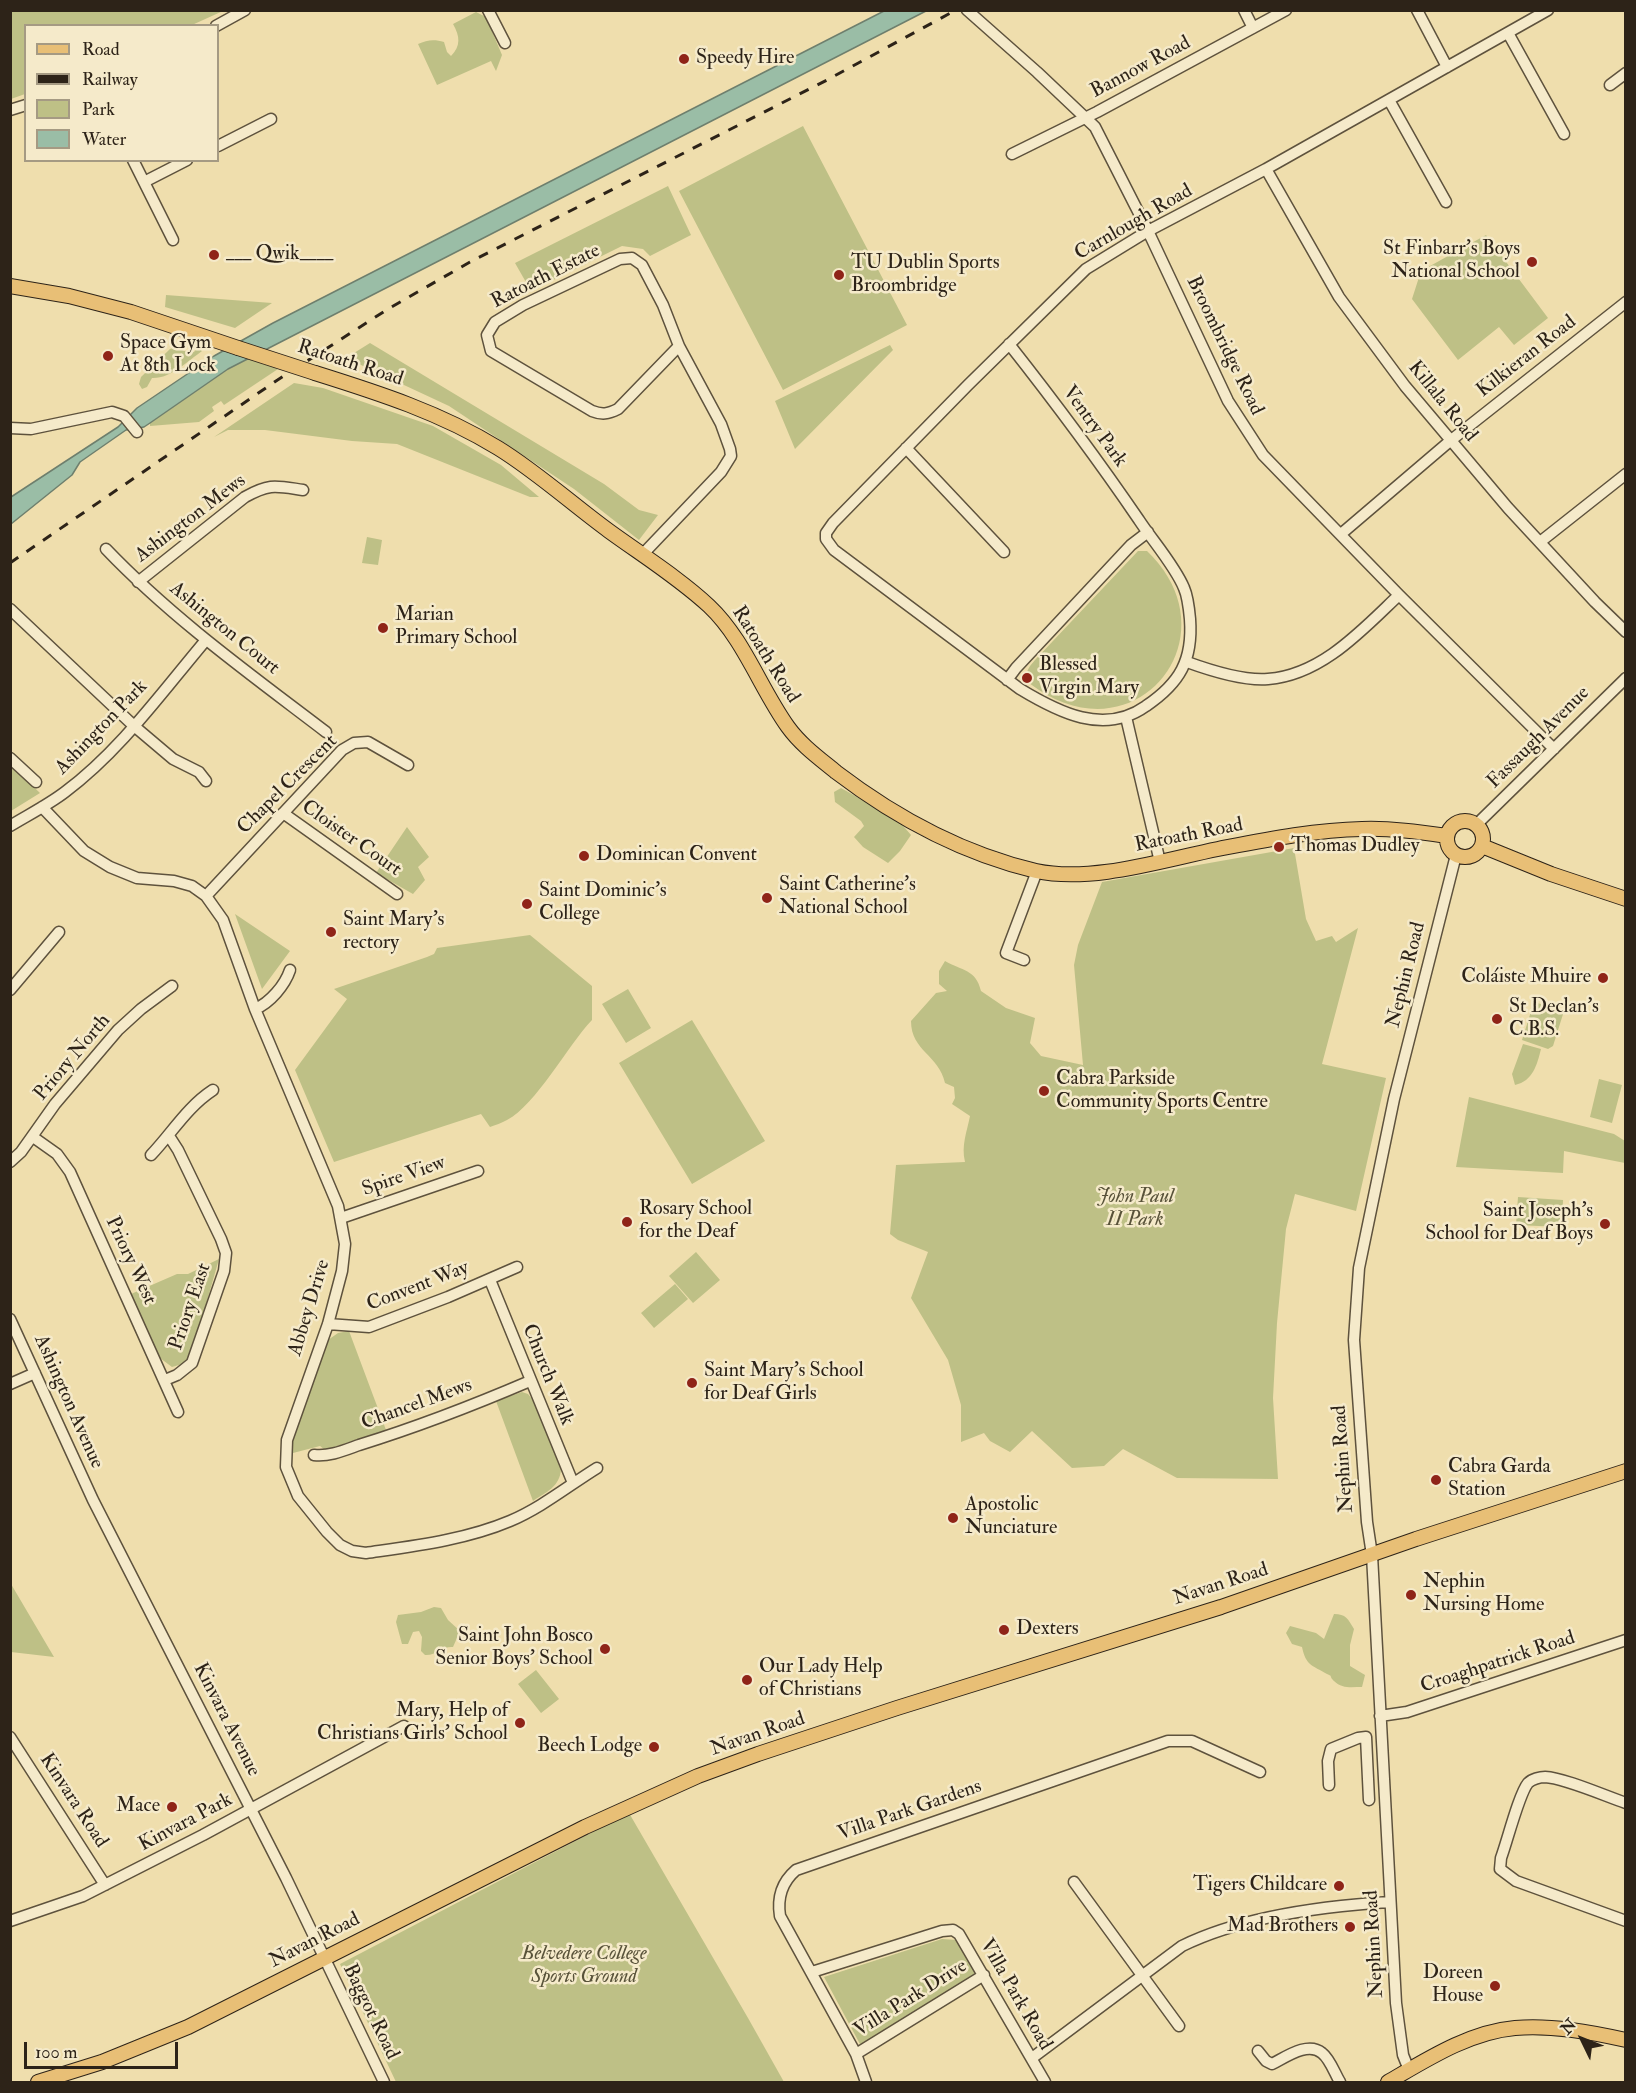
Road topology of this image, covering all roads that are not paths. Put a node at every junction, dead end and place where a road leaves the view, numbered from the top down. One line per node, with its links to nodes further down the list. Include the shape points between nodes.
1 (245, 10): 8 (street)
2 (488, 10): 11 (street)
3 (1244, 10): 9 (street)
4 (1286, 10): 9 (street, Bannow Road)
5 (1417, 10): 12 (street)
6 (1548, 10): 10 (street, Carnlough Road)
7 (968, 12): 16 (street, Broombridge Road)
8 (219, 24)
9 (1253, 28): 16 (street, Bannow Road)
10 (1508, 33): 12 (street, Carnlough Road); 18 (street)
11 (505, 43)
12 (1447, 67): 15 (street, Carnlough Road)
13 (1626, 73): 14 (street)
14 (1610, 85)
15 (1389, 100): 23 (street, Carnlough Road); 25 (street)
16 (1086, 117): 20 (street, Bannow Road); 26 (street, Broombridge Road, via 1103,140)
17 (271, 119): 19 (street)
18 (1564, 134)
19 (219, 145)
20 (1012, 154)
21 (134, 162): 24 (street)
22 (183, 162): 24 (street)
23 (1266, 170): 26 (street, Carnlough Road); 34 (street, Killala Road, via 1339,297)
24 (144, 182): 27 (street)
25 (1446, 202)
26 (1148, 231): 30 (street, Carnlough Road, via 1086,269); 39 (street, Broombridge Road, via 1247,432 1263,455)
27 (173, 240)
28 (10, 286): 44 (main road, Ratoath Road, bridge, via 123,310 414,405 495,446)
29 (1626, 302): 34 (street, Kilkieran Road)
30 (1009, 344): 35 (street, Carnlough Road); 38 (street, Ventry Park)
31 (679, 346): 31 (street, Ratoath Estate, via 642,265 632,258 523,305 495,322 487,335 492,351 601,414 618,409); 44 (street, Ratoath Estate, via 721,424 730,456 721,472)
32 (10, 429): 33 (street, via 31,429 112,412 124,416)
33 (137, 432)
34 (1450, 441): 39 (street, Kilkieran Road); 41 (street, Killala Road)
35 (906, 448): 40 (street, Carnlough Road, via 832,523); 43 (street)
36 (1626, 474): 41 (street)
37 (303, 490): 45 (street, Ashington Mews, via 272,486 245,497)
38 (1148, 532): 50 (street, Ventry Park, via 1185,588 1191,632); 52 (street, via 1131,545)
39 (1341, 534): 46 (street, Broombridge Road)
40 (825, 539): 52 (street, Ventry Park, via 834,550)
41 (1540, 542): 48 (street, Killala Road)
42 (106, 549): 45 (street, Ashington Court)
43 (1004, 552)
44 (642, 555): 69 (main road, Ratoath Road, via 684,585 721,619 804,746 876,800 930,831)
45 (138, 582): 49 (street, Ashington Court)
46 (1399, 595): 50 (street, via 1330,655 1287,675 1268,679 1247,677); 56 (street, Broombridge Road)
47 (10, 609): 54 (street)
48 (1626, 632)
49 (206, 640): 54 (street, Ashington Park); 55 (street, Ashington Court)
50 (1187, 662): 53 (street, Ventry Park, via 1164,694)
51 (1626, 678): 56 (street, Fassaugh Avenue)
52 (1007, 680): 53 (street, Ventry Park, via 1039,701 1078,718)
53 (1126, 717): 68 (street)
54 (134, 726): 59 (street); 61 (street, Ashington Park, via 90,771)
55 (326, 732)
56 (1554, 748): 63 (street, Fassaugh Avenue)
57 (10, 758): 60 (street)
58 (408, 765): 62 (street, Chapel Crescent, via 368,742 354,743 342,750)
59 (206, 781)
60 (36, 782)
61 (42, 807): 64 (street, Ashington Park); 71 (street, Abbey Drive, via 84,851 110,867 137,878 192,886)
62 (283, 813): 70 (street, Cloister Court); 71 (street, Chapel Crescent)
63 (1477, 824): 65 (main road, via 1458,822); 66 (main road, via 1483,834)
64 (10, 826)
65 (1447, 836): 67 (main road, via 1448,846); 68 (main road, Ratoath Road, via 1389,830 1329,831)
66 (1482, 846): 67 (main road, via 1474,855); 72 (main road)
67 (1456, 855): 100 (street, Nephin Road, via 1384,1140 1359,1268 1354,1340 1366,1522)
68 (1160, 862): 69 (main road, Ratoath Road, via 1065,875)
69 (1037, 871): 74 (street, via 1006,953)
70 (397, 894)
71 (206, 896): 78 (street, Abbey Drive, via 223,920)
72 (1626, 899)
73 (59, 932): 77 (street)
74 (1024, 960)
75 (290, 970): 78 (street, via 270,999)
76 (172, 986): 81 (street, Priory North, via 118,1030 55,1104)
77 (10, 990)
78 (255, 1009): 85 (street, Abbey Drive)
79 (213, 1090): 80 (street, via 186,1112)
80 (169, 1136): 82 (street); 91 (street, Priory East, via 221,1239 226,1259 192,1363)
81 (33, 1137): 83 (street, Priory North); 91 (street, Priory West, via 57,1154 70,1172)
82 (151, 1155)
83 (10, 1162)
84 (478, 1171): 85 (street, Spire View)
85 (341, 1218): 89 (street, Abbey Drive, via 345,1258)
86 (517, 1267): 87 (street, Convent Way)
87 (490, 1280): 89 (street, Convent Way, via 369,1327); 92 (street, Church Walk)
88 (10, 1319): 90 (street, Ashington Avenue)
89 (328, 1324): 98 (street, Abbey Drive, via 285,1452 286,1467 298,1496 340,1545 366,1553 472,1535 511,1521)
90 (35, 1373): 93 (street); 99 (street, Ashington Avenue)
91 (165, 1380): 94 (street, Priory West)
92 (530, 1381): 95 (street, Chancel Mews, via 374,1441); 98 (street, Church Walk)
93 (10, 1384)
94 (178, 1412)
95 (314, 1455)
96 (597, 1468): 98 (street, Abbey Drive)
97 (1626, 1471): 100 (main road, Navan Road)
98 (573, 1483)
99 (93, 1500): 109 (street, Kinvara Avenue)
100 (1372, 1555): 102 (street, Nephin Road); 115 (main road, Navan Road, via 698,1776 585,1827)
101 (1626, 1640): 102 (street, Croaghpatrick Road, via 1407,1712)
102 (1380, 1716): 107 (street, Nephin Road)
103 (404, 1726): 109 (street, Kinvara Park)
104 (10, 1737): 111 (street, Kinvara Road)
105 (1260, 1772): 116 (street, Villa Park Gardens, via 1192,1741 1168,1741 796,1870 785,1882 778,1905 780,1916)
106 (1329, 1785): 107 (street, via 1331,1749 1366,1737 1369,1796)
107 (1385, 1791): 112 (street, Nephin Road)
108 (1626, 1803): 114 (street, via 1564,1782 1536,1778 1523,1793 1500,1869 1516,1881)
109 (251, 1809): 111 (street, Kinvara Park); 115 (street, Kinvara Avenue)
110 (1074, 1882): 118 (street)
111 (105, 1885): 113 (street, Kinvara Park, via 74,1900)
112 (1390, 1902): 118 (street, via 1287,1914 1216,1931 1182,1946); 124 (street, Nephin Road, via 1400,2034)
113 (10, 1921)
114 (1626, 1921)
115 (324, 1958): 125 (main road, Navan Road, via 188,2026 102,2062); 126 (street, Baggot Road)
116 (812, 1972): 117 (street, Villa Park Road, via 953,1930); 122 (street, Villa Park Gardens)
117 (984, 1975): 122 (street, Villa Park Drive); 123 (street, Villa Park Road)
118 (1142, 1975): 119 (street); 123 (street)
119 (1179, 2026)
120 (1626, 2040): 124 (main road, via 1563,2029 1512,2028 1458,2044)
121 (1258, 2051): 129 (street, via 1272,2064 1312,2048 1323,2053)
122 (856, 2054): 127 (street, Villa Park Gardens)
123 (1032, 2058): 128 (street, Villa Park Road)
124 (1409, 2070): 130 (main road)
125 (38, 2082)
126 (384, 2082)
127 (866, 2082)
128 (1045, 2082)
129 (1340, 2082)
130 (1388, 2082)

